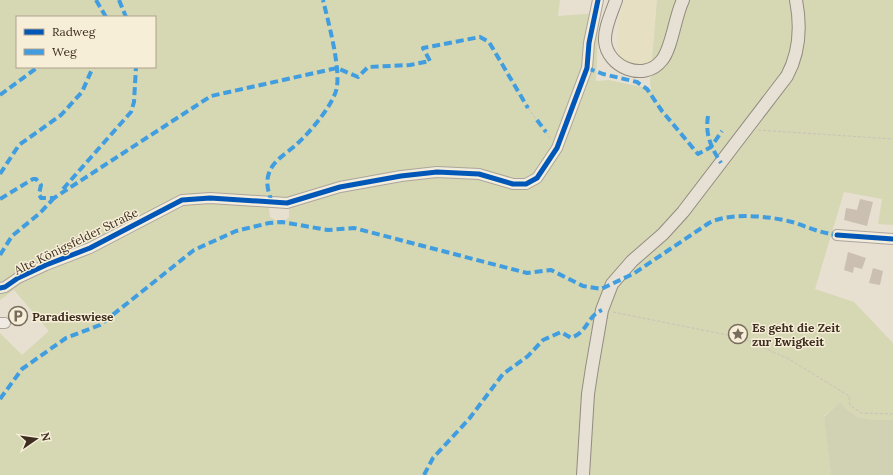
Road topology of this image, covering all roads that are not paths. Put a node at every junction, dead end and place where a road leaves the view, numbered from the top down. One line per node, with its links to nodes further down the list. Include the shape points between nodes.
1 (598, 0): 7 (street, Alte Königsfelder Straße, via 589,42 588,68 557,148 537,178 526,184 513,184 479,174 437,172 340,187 287,203 210,198 182,200 90,248 35,270)
2 (616, 0): 3 (main road, via 604,39 607,51 618,64 626,69 639,71 650,69 663,60)
3 (683, 0)
4 (796, 0): 8 (main road, via 798,41 794,64 787,76 683,212 612,284 602,310 588,394)
5 (837, 235): 6 (street)
6 (893, 239)
7 (0, 288)
8 (583, 475)

